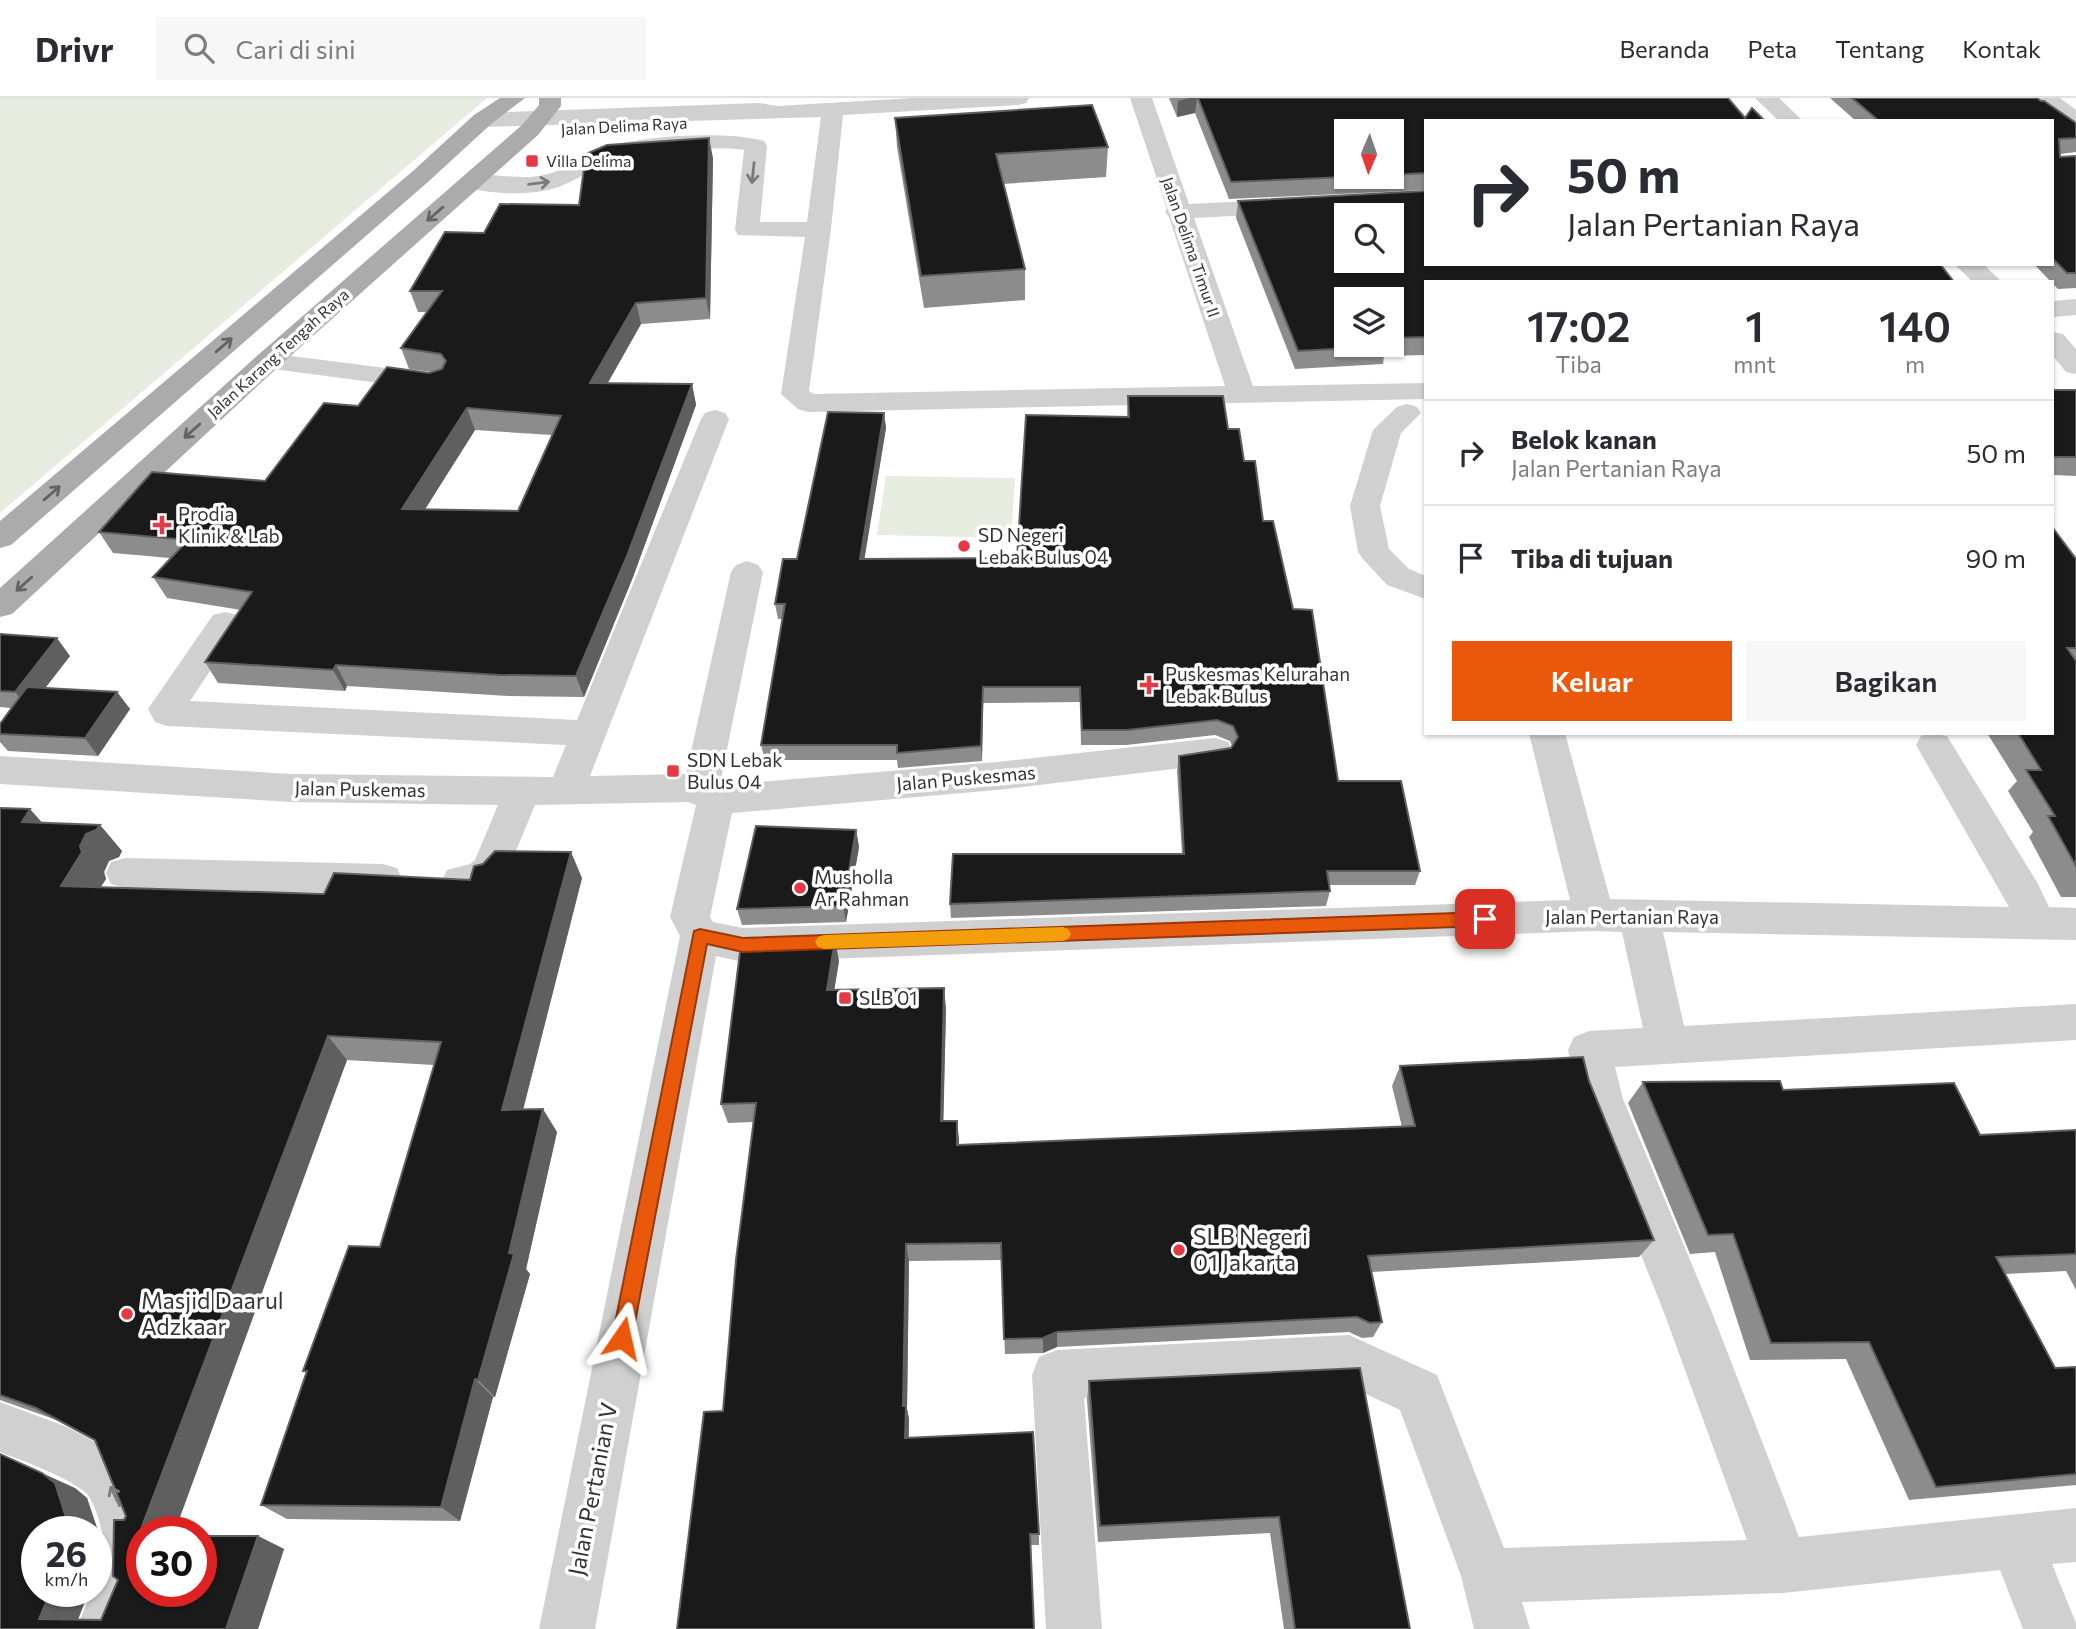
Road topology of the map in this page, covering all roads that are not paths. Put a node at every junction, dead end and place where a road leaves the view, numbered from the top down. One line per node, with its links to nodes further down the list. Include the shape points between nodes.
1 (514, 98): 10 (main road)
2 (1018, 98): 6 (street, Jalan Delima Raya)
3 (1141, 98): 13 (street, Jalan Delima Timur II)
4 (1766, 98): 8 (street)
5 (2046, 98): 9 (street)
6 (821, 110): 7 (street, Jalan Delima Raya, via 782,113 762,120); 14 (street)
7 (540, 116): 10 (street, Jalan Delima Raya); 11 (main road, Jalan Karang Tengah Raya)
8 (1790, 119)
9 (2076, 120)
10 (476, 125): 28 (main road, one-way to 10)
11 (471, 182): 14 (street, one-way to 14, via 513,186 550,182 615,152 742,142 756,146 747,230); 20 (main road, Jalan Karang Tengah Raya, one-way to 20)
12 (1316, 205): 13 (street)
13 (1177, 212): 25 (street, Jalan Delima Timur II)
14 (819, 229): 25 (street, via 795,394 808,403)
15 (1969, 266): 16 (street)
16 (1987, 280)
17 (2076, 307): 18 (street)
18 (2054, 309)
19 (2054, 341): 21 (street)
20 (268, 361): 24 (street); 31 (main road, Jalan Karang Tengah Raya, one-way to 31)
21 (2076, 366)
22 (2076, 378): 23 (street)
23 (2054, 379)
24 (438, 383)
25 (1242, 395): 26 (street)
26 (1417, 402): 30 (street, via 1387,430 1365,506 1374,552 1398,577)
27 (715, 419): 33 (street)
28 (0, 538)
29 (747, 572): 40 (street)
30 (1424, 587)
31 (0, 606)
32 (225, 623): 33 (street, via 167,713)
33 (587, 733): 38 (street)
34 (1548, 735): 42 (street)
35 (1934, 745): 45 (street)
36 (1215, 751): 40 (street, Jalan Puskesmas, via 997,776)
37 (0, 771): 39 (street, Jalan Puskemas, via 291,788)
38 (583, 790): 39 (street, Jalan Puskemas); 40 (street, Jalan Puskemas)
39 (522, 791): 41 (street, via 490,869 465,881)
40 (702, 792): 46 (street, via 690,917)
41 (125, 873)
42 (1594, 915): 43 (street, Jalan Pertanian Raya); 46 (street, Jalan Pertanian Raya, via 743,945)
43 (1639, 916): 45 (street, Jalan Pertanian Raya); 48 (street)
44 (2076, 923): 45 (street, Jalan Pertanian Raya)
45 (2037, 924)
46 (700, 936): 55 (street, Jalan Pertanian V)
47 (2076, 1022): 48 (street)
48 (1667, 1043): 52 (street, via 1589,1049 1601,1099 1689,1315)
49 (0, 1427): 54 (street, one-way to 49, via 133,1557 125,1520 105,1475)
50 (2076, 1535): 51 (street)
51 (2015, 1541): 52 (street); 58 (street)
52 (1783, 1566): 53 (street)
53 (1488, 1576): 56 (street, via 1419,1393 1349,1360 1057,1375); 57 (street)
54 (104, 1629)
55 (566, 1629)
56 (1074, 1629)
57 (1502, 1629)
58 (2051, 1629)

